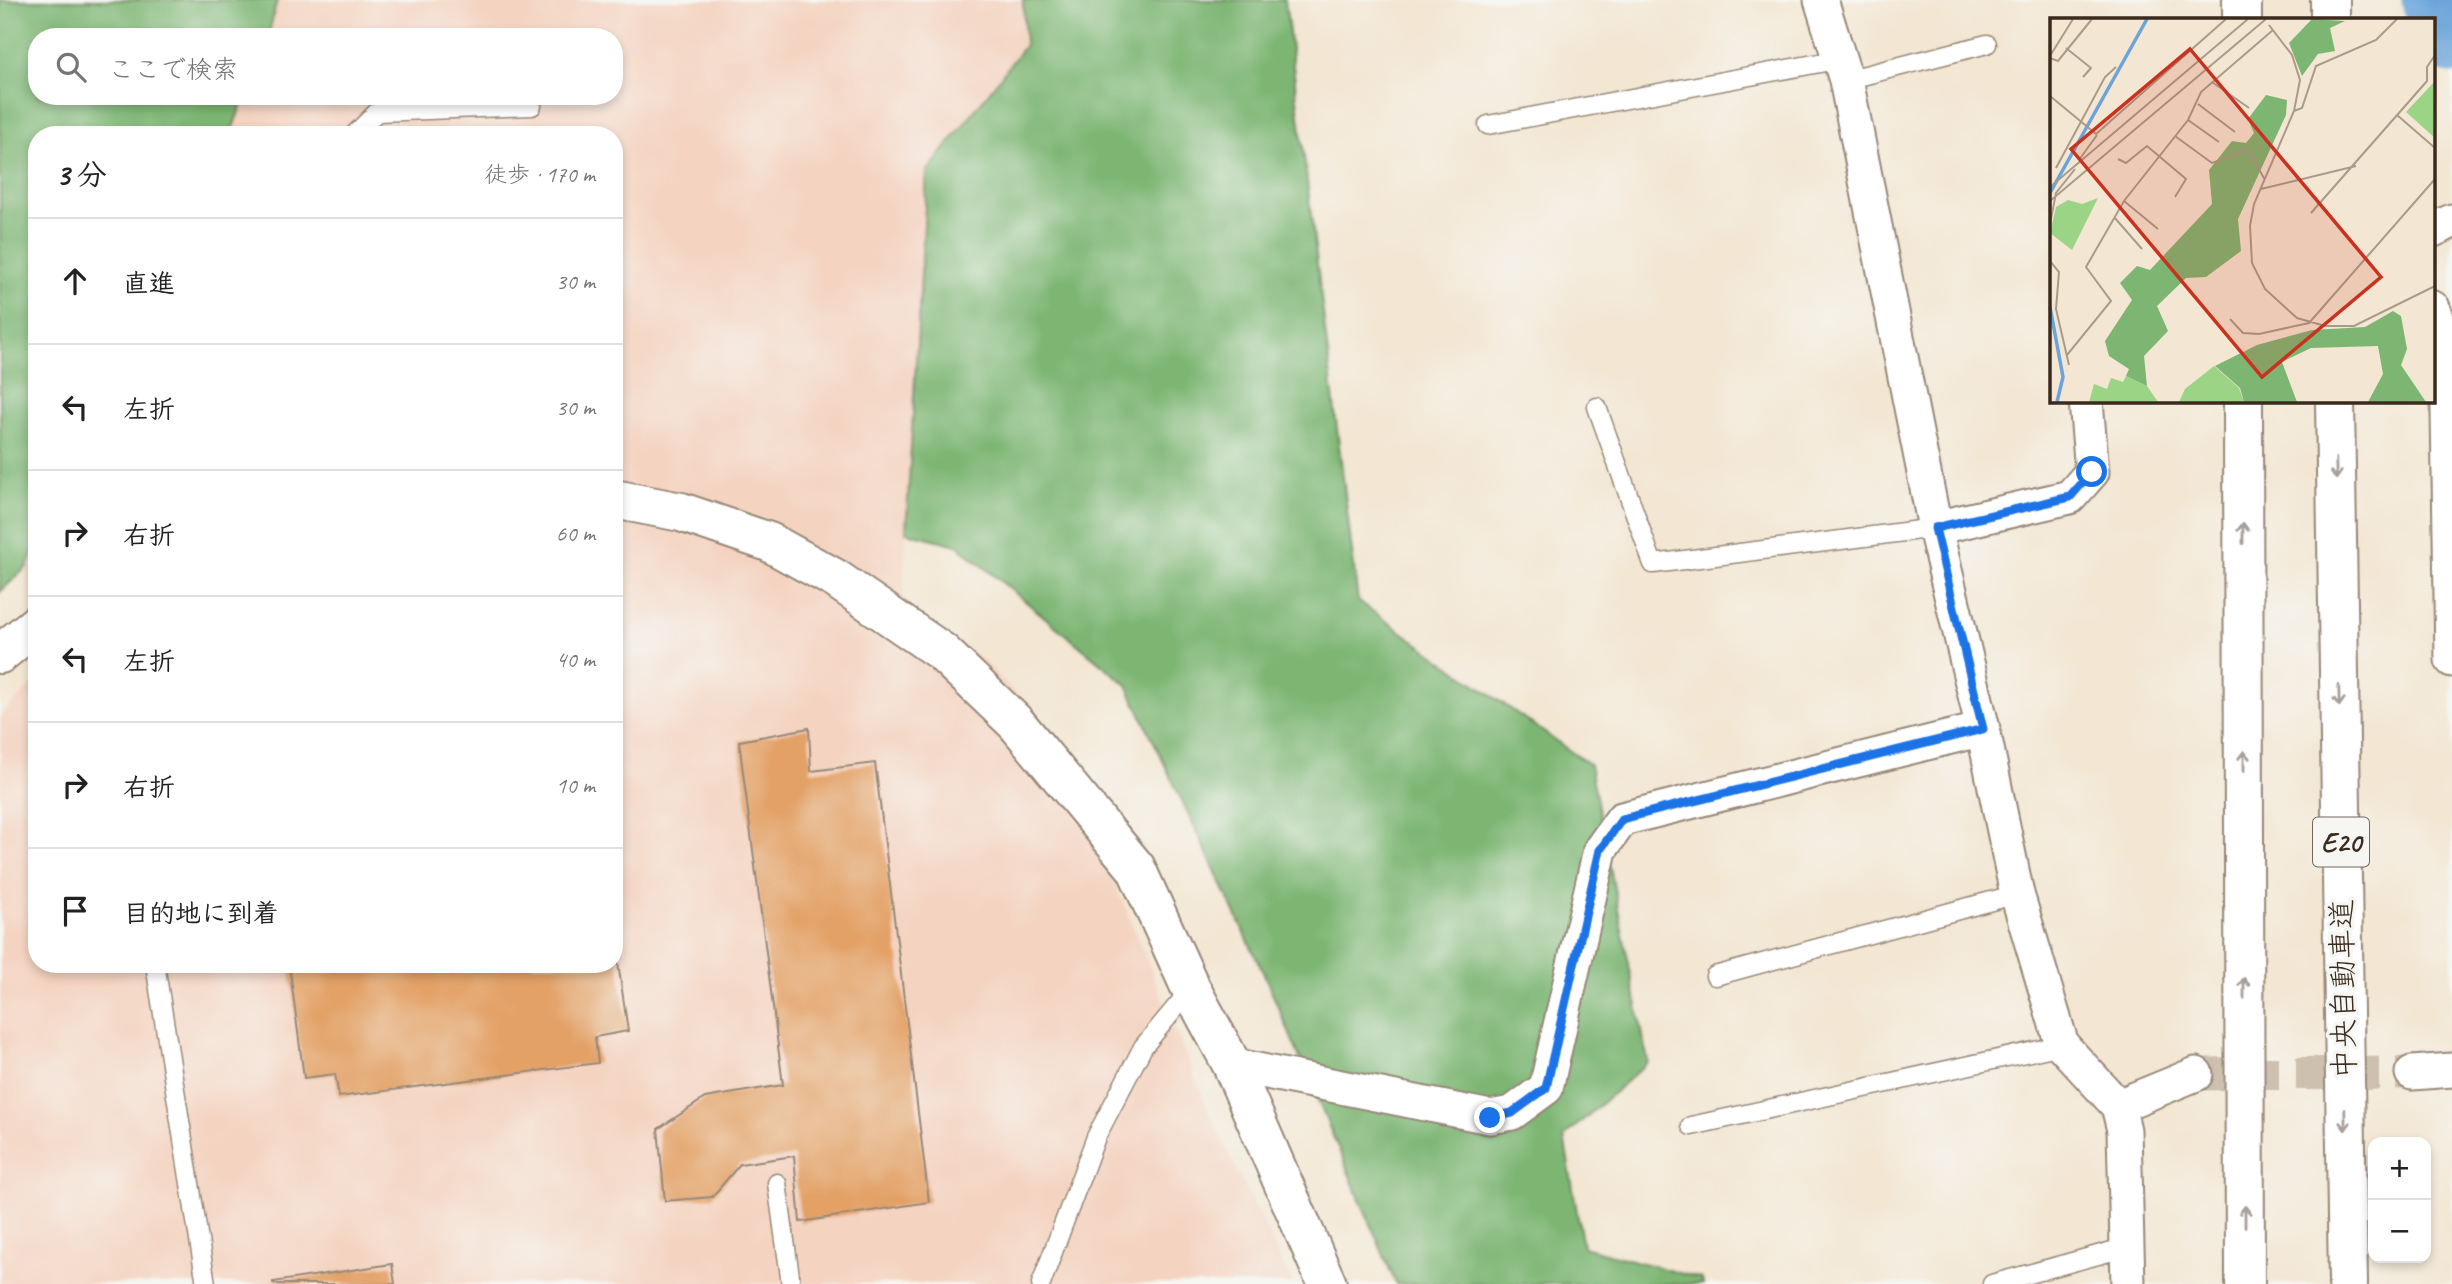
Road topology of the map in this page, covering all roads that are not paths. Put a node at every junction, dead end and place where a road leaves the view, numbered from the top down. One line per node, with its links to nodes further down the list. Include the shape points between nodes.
1 (1821, 0): 9 (street)
2 (2242, 0): 5 (main road)
3 (2330, 0): 6 (main road)
4 (2341, 0): 7 (street)
5 (2242, 18)
6 (2330, 18)
7 (2348, 18)
8 (1987, 44): 9 (lane)
9 (1844, 70): 11 (lane); 19 (street)
10 (532, 106): 12 (lane, via 377,111)
11 (1488, 125)
12 (363, 126)
13 (2434, 311): 22 (street, via 2447,349)
14 (2086, 402): 19 (street, via 2092,472 2070,497)
15 (2243, 402): 43 (main road, one-way to 15)
16 (2335, 402): 44 (main road, 中央自動車道 / E20, one-way to 44)
17 (1597, 407): 19 (lane, via 1653,564)
18 (623, 501): 27 (main road, via 681,512 769,542 836,579 942,652 1016,723 1136,868)
19 (1935, 528): 23 (street)
20 (28, 631): 21 (main road)
21 (0, 654)
22 (2452, 660)
23 (1983, 729): 24 (street); 29 (street, via 1622,819 1600,850 1546,1088 1512,1113 1490,1118)
24 (2017, 894): 26 (lane); 28 (street)
25 (156, 973): 37 (lane)
26 (1715, 976)
27 (1191, 989): 29 (main road); 39 (lane, via 1143,1047 1096,1137)
28 (2062, 1045): 33 (street); 34 (lane)
29 (1232, 1065): 40 (main road)
30 (2452, 1070): 31 (street)
31 (2412, 1073)
32 (2196, 1074): 33 (street)
33 (2118, 1106): 36 (street, via 2124,1130)
34 (1691, 1126)
35 (777, 1183): 38 (lane)
36 (2127, 1247): 41 (lane); 42 (street)
37 (206, 1284)
38 (791, 1284)
39 (1041, 1284)
40 (1327, 1284)
41 (1992, 1284)
42 (2128, 1284)
43 (2245, 1284)
44 (2347, 1284)

